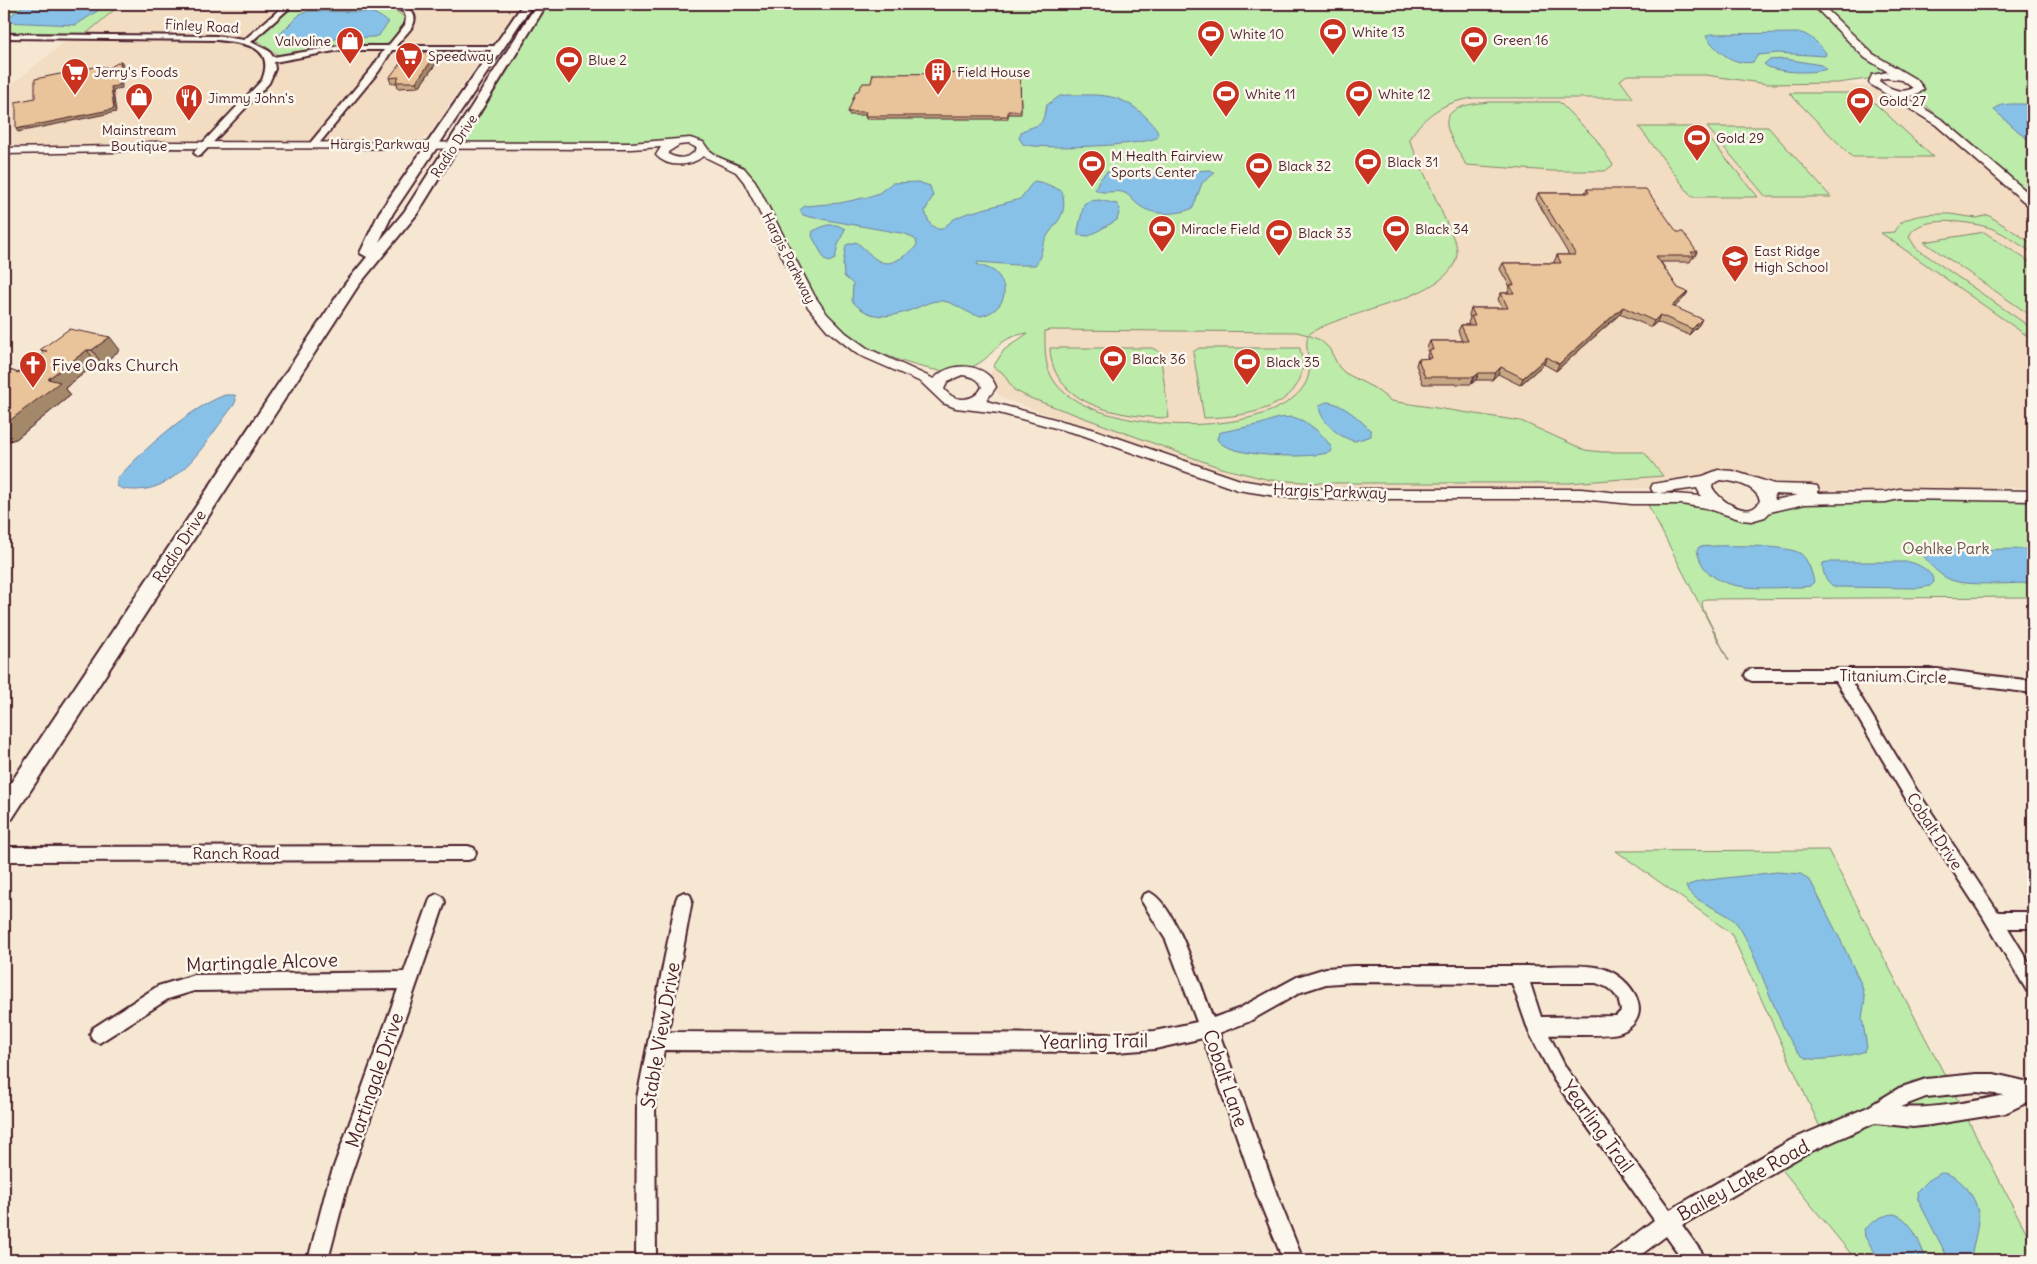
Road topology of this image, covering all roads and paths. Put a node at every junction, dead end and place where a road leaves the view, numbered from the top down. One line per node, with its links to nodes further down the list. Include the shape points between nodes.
1 (290, 4): 8 (street)
2 (392, 4): 9 (street, via 406,10 411,19)
3 (528, 4): 10 (main road, Radio Drive)
4 (542, 4): 21 (main road, Radio Drive)
5 (1808, 4): 12 (street, via 1876,69)
6 (1816, 4): 13 (street, via 1869,56)
7 (4, 36): 8 (street, Finley Road, via 201,37)
8 (246, 42): 11 (street, Finley Road, via 262,49)
9 (390, 48): 10 (street); 11 (street, via 332,49); 18 (street)
10 (497, 48): 20 (main road, Radio Drive)
11 (271, 60): 19 (street, via 272,69 266,81)
12 (1877, 76): 13 (street); 14 (street, via 1875,83)
13 (1905, 78): 15 (street, via 1918,86)
14 (1889, 91): 15 (street); 16 (street)
15 (1916, 92): 16 (street, via 1918,100)
16 (1940, 122): 27 (street)
17 (676, 142): 21 (street, Hargis Parkway, via 631,146); 22 (street, Hargis Parkway, via 695,142 702,146); 24 (street, via 663,150)
18 (314, 144): 19 (street, Hargis Parkway); 20 (street, Hargis Parkway)
19 (202, 149): 20 (street, Hargis Parkway); 23 (street, Hargis Parkway)
20 (429, 149): 21 (street, Hargis Parkway); 28 (main road, Radio Drive, via 386,213)
21 (452, 149): 24 (street, Hargis Parkway, via 636,151); 28 (main road, Radio Drive, via 410,214)
22 (703, 151): 25 (street, via 693,159); 26 (street, Hargis Parkway)
23 (4, 152)
24 (662, 156): 25 (street, Hargis Parkway)
25 (682, 161): 26 (street)
26 (742, 174): 29 (street, Hargis Parkway, via 752,186 818,312)
27 (2033, 203)
28 (355, 280): 47 (main road, Radio Drive)
29 (843, 337): 30 (street, Hargis Parkway, via 911,364); 32 (street, Hargis Parkway, via 869,356 922,375)
30 (955, 372): 31 (street, via 977,373); 32 (street, via 941,379)
31 (989, 387): 33 (street, via 985,396); 34 (street, Hargis Parkway, via 1004,399 1067,421)
32 (937, 389): 33 (street, via 950,402)
33 (966, 403): 34 (street, Hargis Parkway, via 1000,408)
34 (1087, 432): 38 (street, Hargis Parkway, via 1238,485 1282,492)
35 (1706, 481): 36 (street, Hargis Parkway, via 1724,474); 38 (street, Hargis Parkway, via 1664,488 1614,489); 42 (street, via 1706,493)
36 (1752, 482): 39 (street, via 1774,489); 43 (street, via 1765,495)
37 (2033, 486): 40 (street, via 1970,490)
38 (1581, 494): 42 (street, Hargis Parkway, via 1620,498 1680,497)
39 (1899, 494): 40 (street); 43 (street, via 1805,499)
40 (1957, 494): 41 (street)
41 (2033, 496)
42 (1719, 506): 43 (street, Hargis Parkway, via 1746,514)
43 (1766, 507)
44 (1752, 675): 45 (street, Titanium Circle)
45 (1840, 675): 46 (street, Titanium Circle, via 1937,675); 53 (street, Cobalt Drive, via 1911,794)
46 (2033, 687)
47 (4, 812)
48 (4, 854): 49 (street, Ranch Road)
49 (468, 854)
50 (684, 900): 61 (street, Stable View Drive)
51 (1149, 900): 59 (street, Cobalt Lane, via 1172,934)
52 (437, 902): 56 (street, Martingale Drive)
53 (1994, 920): 54 (street); 57 (street, Cobalt Drive)
54 (2033, 920)
55 (1518, 974): 58 (street, Yearling Trail); 58 (street, Yearling Trail, via 1585,974 1608,978 1622,988 1630,1003 1629,1017 1618,1025); 59 (street, Yearling Trail, via 1326,976 1297,985 1242,1016)
56 (410, 980): 60 (street, Martingale Alcove, via 194,982 164,992); 65 (street, Martingale Drive, via 338,1182)
57 (2033, 985)
58 (1535, 1026): 64 (street, Yearling Trail, via 1573,1094)
59 (1208, 1028): 61 (street, Yearling Trail, via 1155,1040 1116,1043); 67 (street, Cobalt Lane)
60 (99, 1034)
61 (657, 1041): 66 (street, Stable View Drive, via 646,1098)
62 (2031, 1092): 63 (street, Bailey Lake Road, via 2005,1104 1930,1116 1913,1118); 63 (street, Bailey Lake Road, via 1994,1083 1937,1086 1899,1096)
63 (1876, 1114): 64 (street, Bailey Lake Road, via 1798,1147)
64 (1668, 1222): 68 (street, Bailey Lake Road); 69 (street)
65 (318, 1260)
66 (646, 1260)
67 (1293, 1260)
68 (1618, 1260)
69 (1695, 1260)

